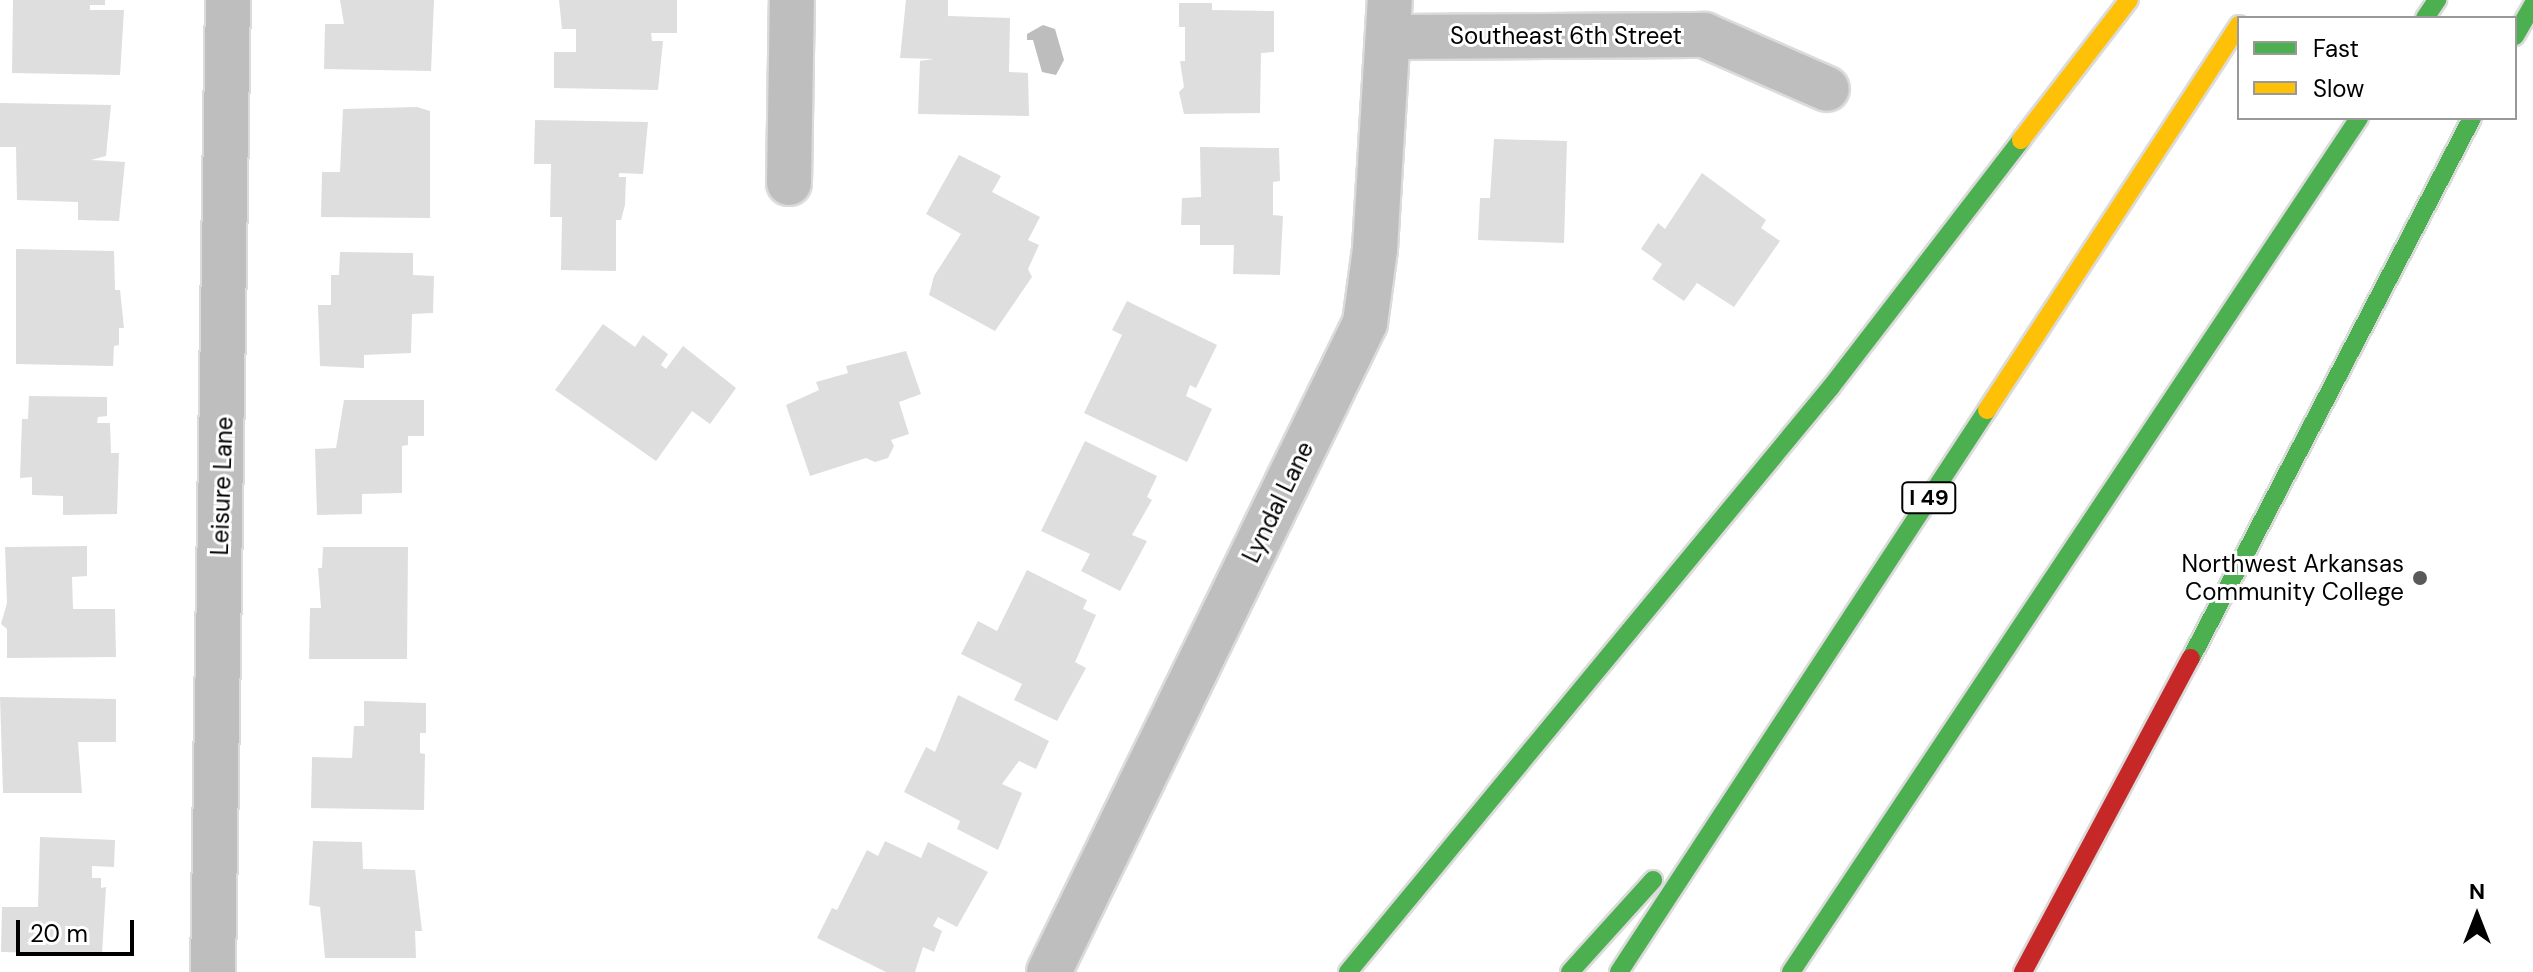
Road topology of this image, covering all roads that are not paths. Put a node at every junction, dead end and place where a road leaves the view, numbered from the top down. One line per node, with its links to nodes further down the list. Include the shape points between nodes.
1 (228, 0): 15 (street, Leisure Lane)
2 (792, 0): 11 (street)
3 (2129, 0): 17 (highway, via 1831,387)
4 (2533, 5): 7 (highway)
5 (1390, 19): 8 (street, Southeast 6th Street, via 1704,35); 16 (street, Lyndal Lane, via 1365,323)
6 (2237, 28): 12 (highway, I 49)
7 (2517, 33)
8 (1827, 89)
9 (2358, 120): 13 (highway)
10 (2471, 120): 21 (highway, via 2284,485)
11 (789, 183)
12 (1748, 774): 18 (highway); 19 (highway, I 49)
13 (1869, 854): 14 (highway); 20 (highway)
14 (1823, 959)
15 (213, 972)
16 (1049, 972)
17 (1348, 972)
18 (1570, 972)
19 (1619, 972)
20 (1791, 972)
21 (2023, 972)

